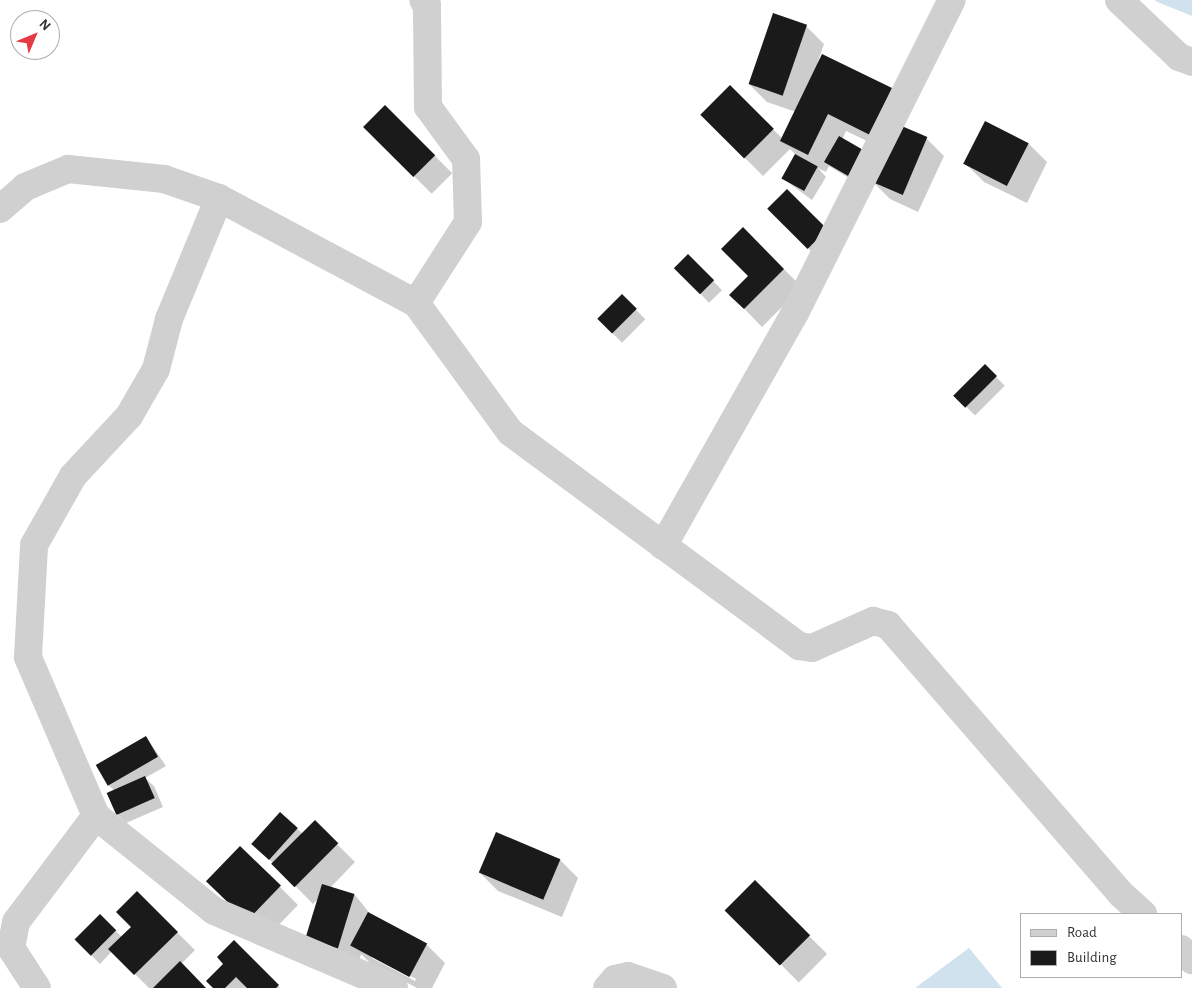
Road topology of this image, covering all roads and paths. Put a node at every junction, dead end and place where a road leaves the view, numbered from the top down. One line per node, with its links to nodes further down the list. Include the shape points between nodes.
1 (423, 0): 7 (street, via 427,5 428,107 466,159 468,222)
2 (952, 0): 8 (street, via 795,313)
3 (1119, 0): 4 (street, via 1179,57)
4 (1192, 62)
5 (219, 198): 6 (street, via 164,179 68,169 25,187); 7 (street); 9 (street, via 169,319 156,369 129,416 73,476 34,545 28,657)
6 (0, 209)
7 (416, 303): 8 (street, via 510,432)
8 (662, 546): 10 (street, via 799,646 812,648 873,621 888,625 1121,894)
9 (96, 816): 13 (street, via 16,922 11,948); 14 (street, via 214,911)
10 (1142, 913)
11 (1182, 950): 12 (street)
12 (1192, 960)
13 (37, 988)
14 (394, 988)
15 (607, 988): 16 (street, via 615,979 628,976)
16 (663, 988)

